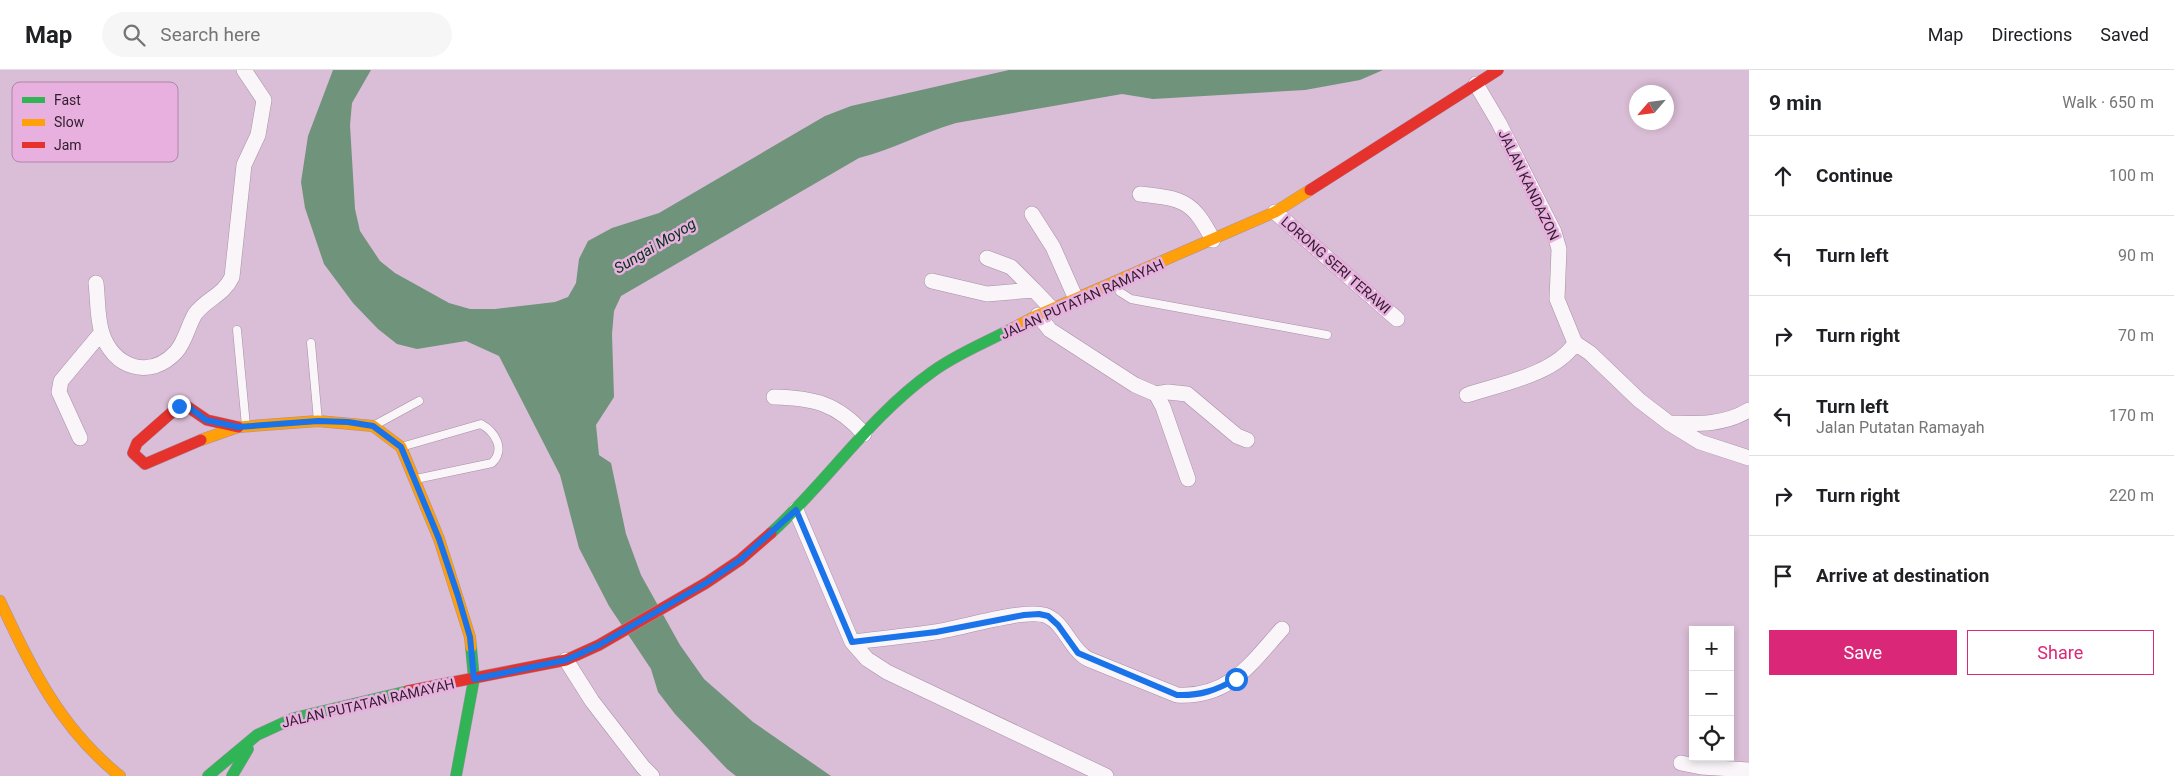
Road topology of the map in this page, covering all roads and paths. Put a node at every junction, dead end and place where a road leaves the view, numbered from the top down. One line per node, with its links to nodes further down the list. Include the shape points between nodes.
1 (244, 70): 18 (street, via 264,100 258,136 244,165 232,277 227,289 204,303 177,350 163,364 150,368 131,366 111,352)
2 (1498, 70): 3 (main road, JALAN PUTATAN RAMAYAH)
3 (1476, 84): 5 (main road, JALAN PUTATAN RAMAYAH); 21 (street, JALAN KANDAZON, via 1554,232 1559,249 1557,299)
4 (1140, 194): 7 (street, via 1170,197 1192,207)
5 (1275, 212): 7 (main road, JALAN PUTATAN RAMAYAH); 16 (street, LORONG SERI TERAWI)
6 (1032, 214): 13 (street, via 1057,255)
7 (1214, 240): 11 (main road, JALAN PUTATAN RAMAYAH)
8 (987, 258): 12 (street, via 1011,267)
9 (932, 281): 12 (street, via 987,294)
10 (96, 283): 18 (street)
11 (1113, 283): 13 (main road, JALAN PUTATAN RAMAYAH); 19 (lane, via 1131,299)
12 (1034, 290): 14 (street)
13 (1076, 299): 14 (main road, JALAN PUTATAN RAMAYAH)
14 (1052, 309): 15 (main road, JALAN PUTATAN RAMAYAH)
15 (1038, 315): 22 (street, via 1050,330 1135,385); 32 (main road, JALAN PUTATAN RAMAYAH, via 933,371)
16 (1397, 319)
17 (236, 330): 31 (lane)
18 (101, 333): 33 (street, via 61,381 59,392)
19 (1327, 335)
20 (311, 343): 28 (lane)
21 (1575, 343): 23 (street, via 1568,354 1548,368); 29 (street)
22 (1156, 394): 35 (street, via 1187,394 1237,436); 38 (street)
23 (1467, 395)
24 (774, 397): 32 (street, via 805,398 831,407 851,419)
25 (419, 401): 30 (lane)
26 (1749, 410): 29 (street, via 1721,422)
27 (206, 420): 31 (main road); 34 (street); 34 (main road, via 186,405 179,406 137,443 133,453 145,464)
28 (318, 421): 30 (main road); 31 (main road)
29 (1669, 423): 37 (street, via 1700,442)
30 (373, 426): 36 (main road)
31 (242, 427): 34 (main road)
32 (864, 434): 40 (main road, JALAN PUTATAN RAMAYAH)
33 (80, 438)
34 (205, 439)
35 (1247, 440)
36 (401, 447): 39 (main road); 39 (lane, via 481,424 492,430 500,450 492,463)
37 (1749, 458)
38 (1188, 479)
39 (416, 480): 45 (main road, via 461,604 470,637)
40 (796, 510): 43 (street); 44 (main road, JALAN PUTATAN RAMAYAH, via 740,560 706,583 599,645)
41 (0, 601): 49 (main road, via 64,722 89,752)
42 (1282, 629): 43 (street, via 1236,679 1219,689 1191,696 1177,695 1088,659 1078,653 1058,625 1048,616 1039,614 936,632)
43 (852, 642): 54 (street, via 867,659 887,672)
44 (566, 660): 45 (main road, JALAN PUTATAN RAMAYAH); 53 (street, via 592,701)
45 (474, 679): 46 (main road, JALAN PUTATAN RAMAYAH, via 294,718); 52 (main road)
46 (257, 735): 50 (main road, JALAN PUTATAN RAMAYAH); 51 (main road)
47 (1681, 763): 48 (street)
48 (1749, 770)
49 (120, 776)
50 (208, 776)
51 (232, 776)
52 (456, 776)
53 (652, 776)
54 (1106, 776)

